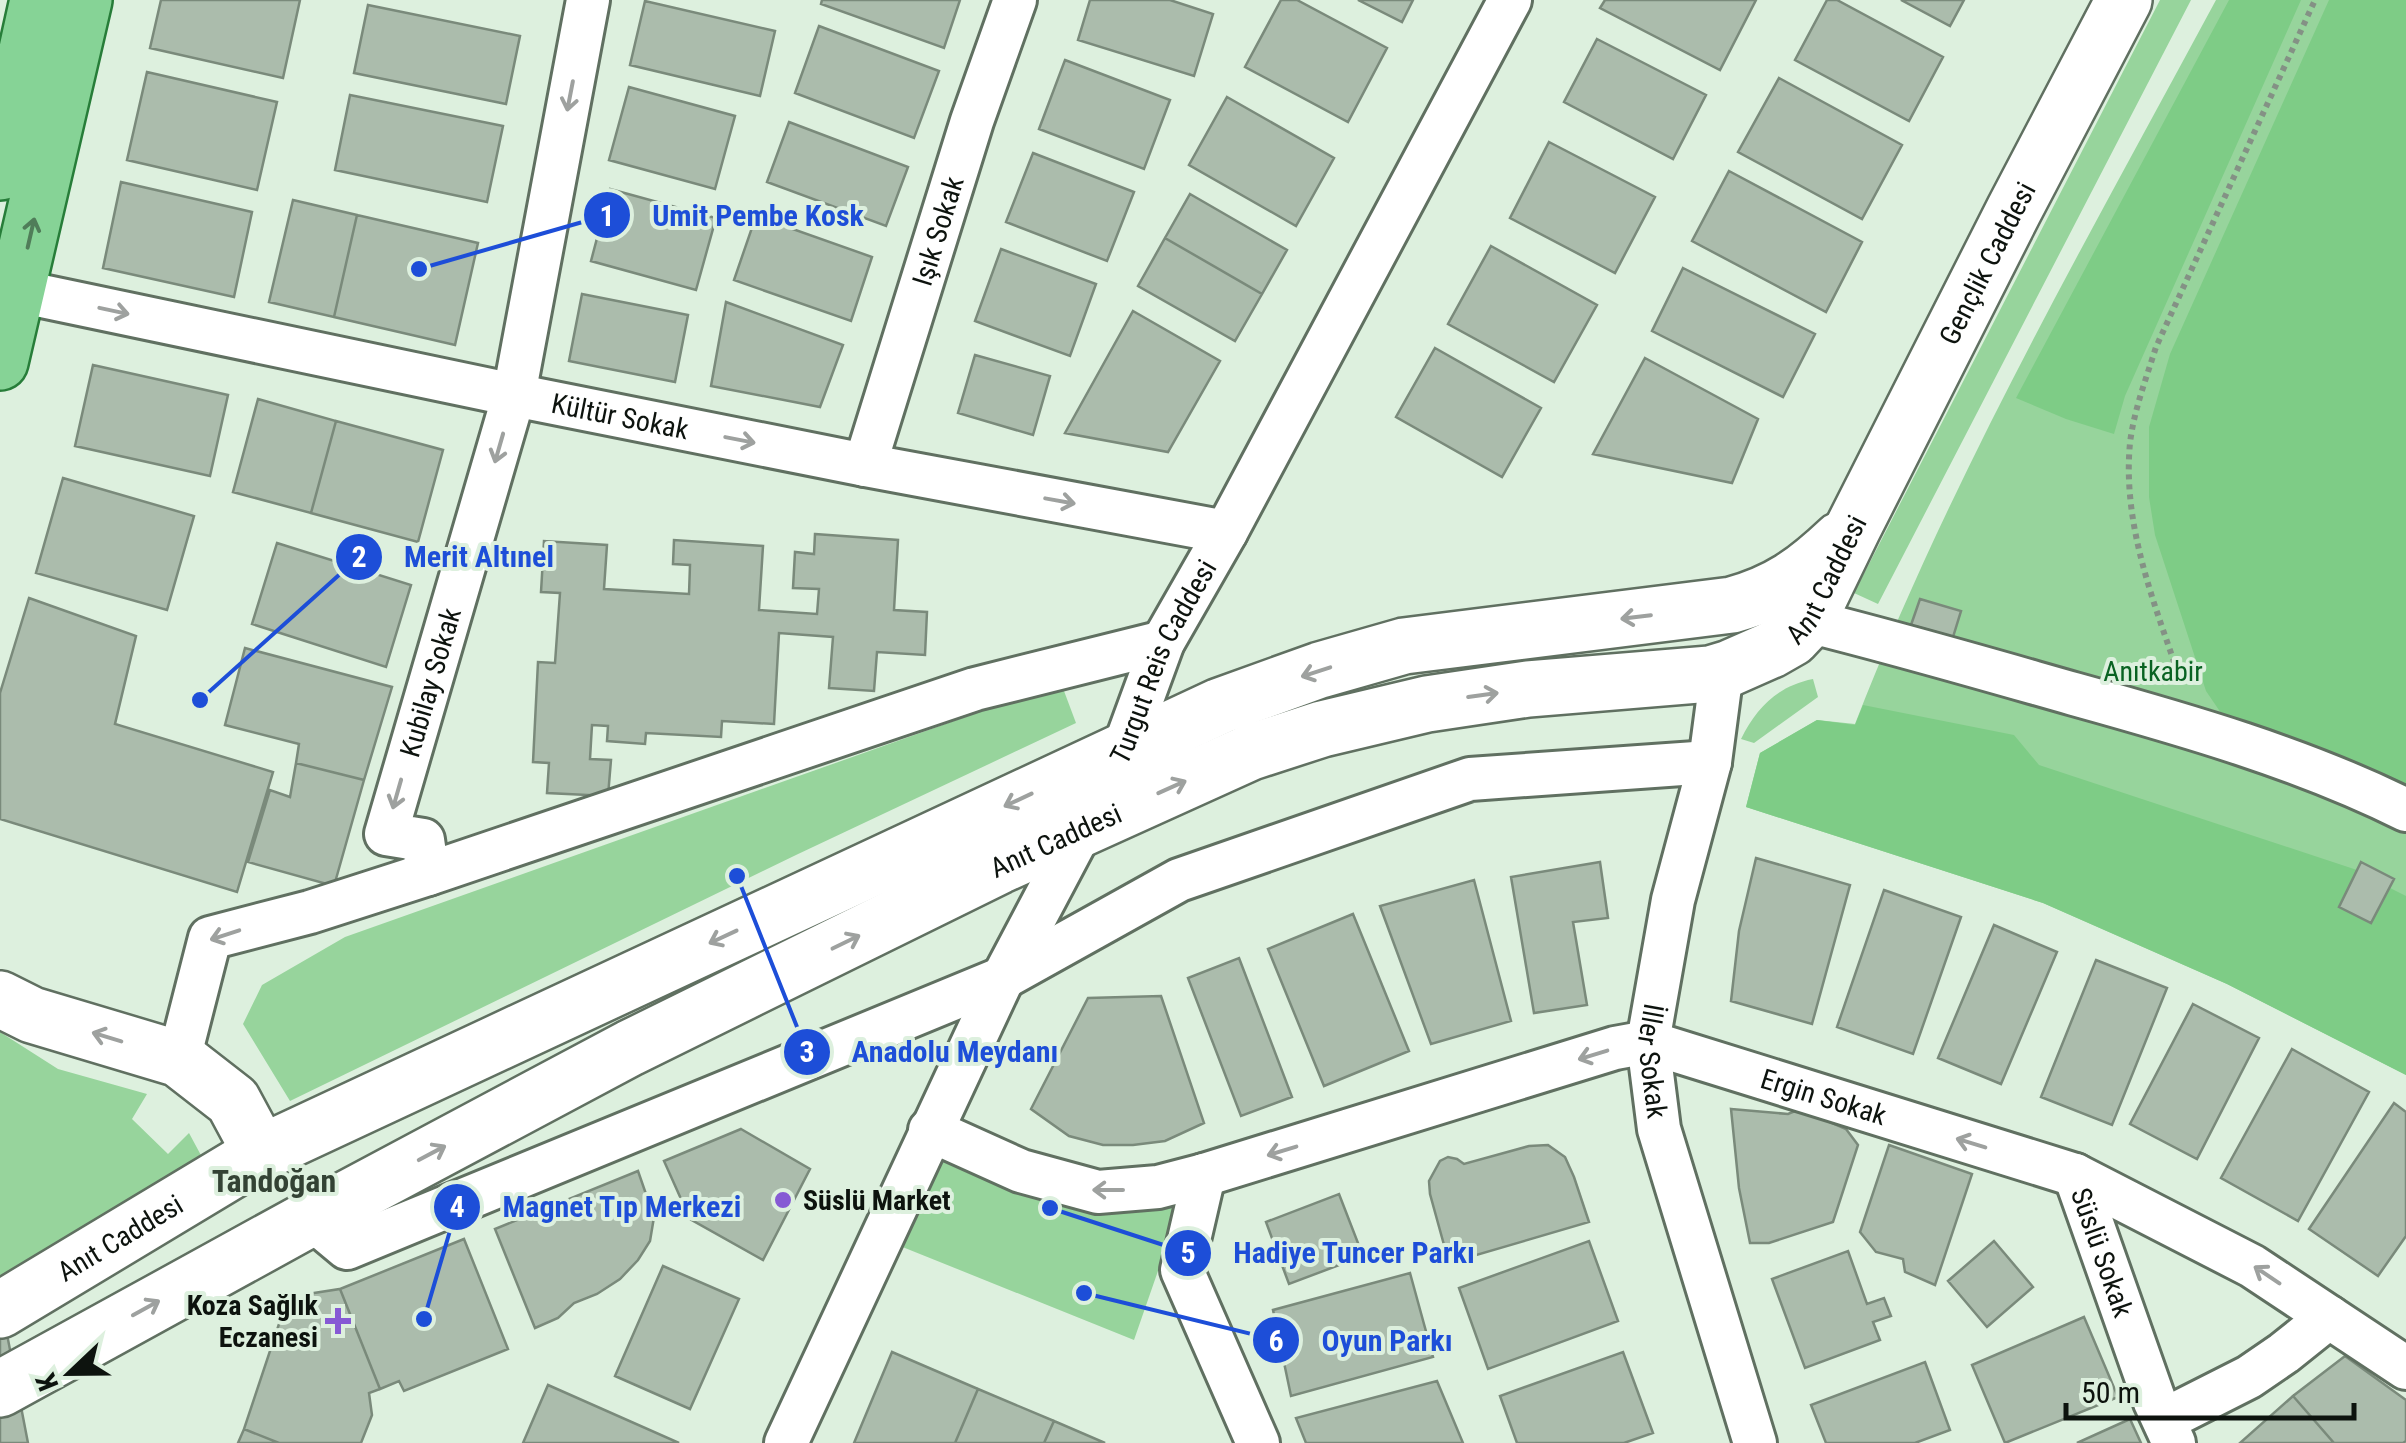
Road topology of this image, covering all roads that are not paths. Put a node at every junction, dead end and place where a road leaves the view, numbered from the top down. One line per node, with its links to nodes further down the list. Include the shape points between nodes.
1 (38, 0): 7 (main road)
2 (84, 0): 8 (main road, one-way to 2)
3 (588, 0): 10 (street, Kubilay Sokak, one-way to 10)
4 (1015, 0): 11 (street, Işık Sokak)
5 (1510, 0): 13 (street, Turgut Reis Caddesi)
6 (2124, 0): 12 (main road, Gençlik Caddesi)
7 (0, 172)
8 (18, 291): 9 (main road); 10 (street, Kültür Sokak, one-way to 10)
9 (0, 362)
10 (514, 395): 11 (street, Kültür Sokak, one-way to 11); 22 (street, Kubilay Sokak, one-way to 22, via 386,834 423,840)
11 (865, 466): 13 (street, Kültür Sokak, one-way to 13)
12 (1853, 528): 14 (main road, Anıt Caddesi, via 1784,586); 15 (main road, Anıt Caddesi)
13 (1226, 532): 16 (street, Turgut Reis Caddesi)
14 (1732, 605): 15 (main road); 18 (main road, Anıt Caddesi, one-way to 18, via 1404,646 1220,706)
15 (1808, 620): 17 (main road, Anıt Caddesi, via 1792,638); 20 (street, via 2198,730)
16 (1162, 642): 18 (street, Turgut Reis Caddesi); 22 (street, via 975,688)
17 (1722, 671): 19 (street, İller Sokak); 21 (main road, Anıt Caddesi, one-way to 17, via 1251,752 1426,704)
18 (1123, 751): 21 (street, Turgut Reis Caddesi); 28 (main road, Anıt Caddesi, one-way to 28)
19 (1710, 762): 23 (street, via 1470,779 1178,880); 25 (street, İller Sokak, via 1673,900)
20 (2406, 810)
21 (1083, 826): 23 (street, Turgut Reis Caddesi); 31 (main road, Anıt Caddesi, one-way to 21, via 630,1048)
22 (428, 874): 26 (street, one-way to 26, via 210,938)
23 (1003, 978): 27 (street, Turgut Reis Caddesi); 31 (street, via 347,1248)
24 (0, 999): 26 (main road, one-way to 24, via 32,1015)
25 (1648, 1042): 29 (street, Ergin Sokak, one-way to 29); 30 (street, Ergin Sokak, one-way to 25); 39 (street, İller Sokak, via 1659,1129)
26 (179, 1058): 28 (main road, via 233,1101)
27 (930, 1130): 29 (street, Ergin Sokak, one-way to 27, via 1098,1192 1021,1171); 37 (street, Turgut Reis Caddesi)
28 (261, 1153): 32 (main road, Anıt Caddesi)
29 (1204, 1175): 38 (street, via 1182,1270)
30 (2075, 1175): 33 (street, Ergin Sokak, one-way to 30, via 2252,1266); 36 (street, Süslü Sokak)
31 (311, 1218): 35 (main road, Anıt Caddesi, one-way to 31)
32 (0, 1310)
33 (2329, 1316): 34 (street, Ergin Sokak); 36 (street)
34 (2406, 1368)
35 (0, 1389)
36 (2169, 1431)
37 (786, 1443)
38 (1258, 1443)
39 (1755, 1443)

